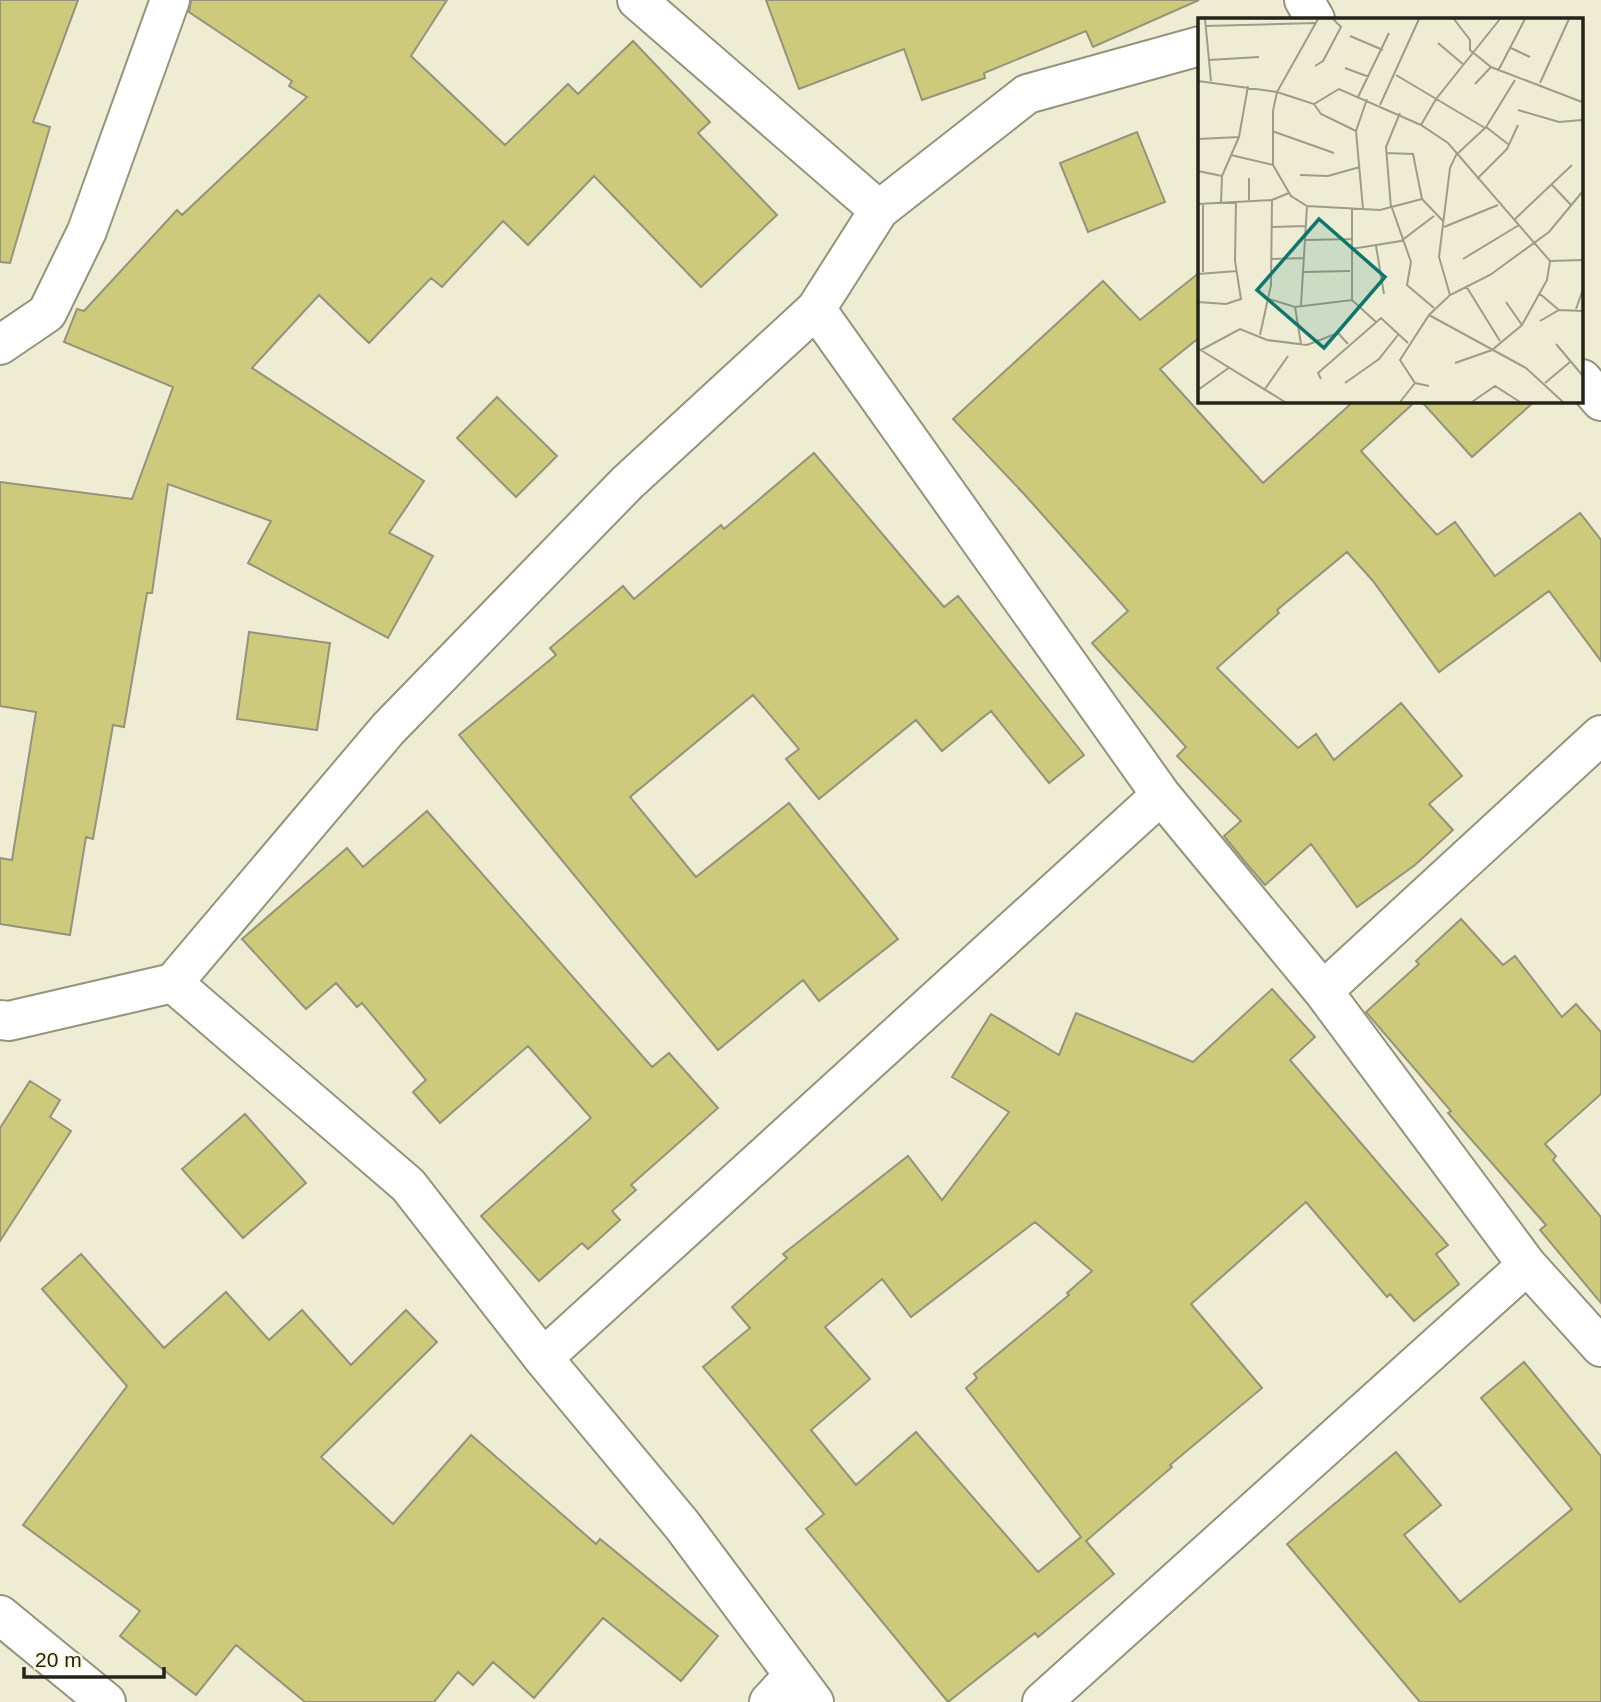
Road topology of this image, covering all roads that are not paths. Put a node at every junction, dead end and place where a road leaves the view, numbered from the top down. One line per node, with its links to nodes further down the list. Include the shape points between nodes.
1 (170, 0): 6 (street, via 87,231 47,313)
2 (637, 0): 4 (street)
3 (1198, 47): 4 (street, via 1027,94)
4 (879, 210): 5 (street)
5 (816, 309): 10 (street); 11 (street, via 627,483 388,729)
6 (0, 345)
7 (1584, 381): 8 (street)
8 (1601, 401)
9 (1601, 735): 12 (street)
10 (1160, 795): 12 (street); 16 (street)
11 (173, 983): 13 (street); 16 (street, via 408,1185)
12 (1324, 991): 14 (street)
13 (0, 1020)
14 (1527, 1265): 15 (street); 20 (street)
15 (1601, 1348)
16 (543, 1358): 18 (street, via 682,1525)
17 (0, 1615): 19 (street)
18 (792, 1693)
19 (106, 1702)
20 (1042, 1702)

